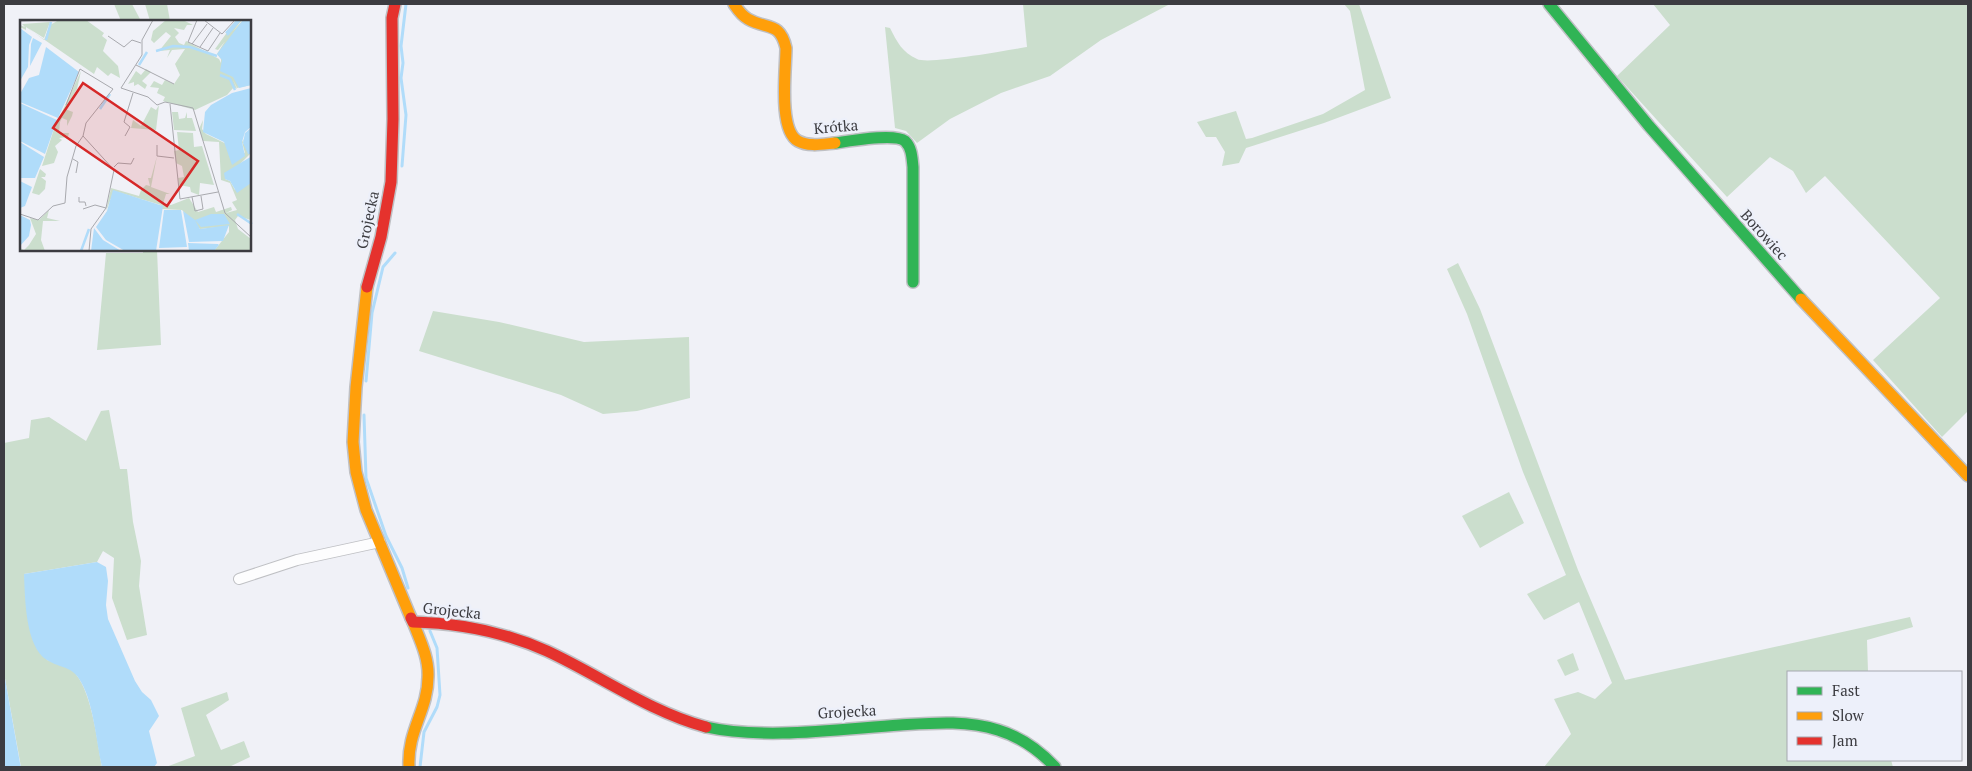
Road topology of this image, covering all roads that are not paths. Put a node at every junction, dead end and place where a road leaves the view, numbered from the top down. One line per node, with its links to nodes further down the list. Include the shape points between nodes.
1 (395, 4): 6 (street, Grojecka, via 392,18 391,182 366,292 353,432 358,482)
2 (734, 4): 4 (street, Krótka, via 747,19 774,27 784,38 785,119 796,140 810,145 896,136 909,145 913,167)
3 (1549, 4): 5 (street, Borowiec, via 1670,153)
4 (913, 282)
5 (1968, 476)
6 (380, 542): 7 (street, via 297,560); 8 (street, Grojecka)
7 (239, 579)
8 (413, 622): 9 (street, via 427,661 429,680 425,702 409,741); 10 (street, Grojecka, via 469,626 519,640 565,660 658,711 706,726 763,732 941,722 977,724 1019,738)
9 (409, 767)
10 (1055, 767)

